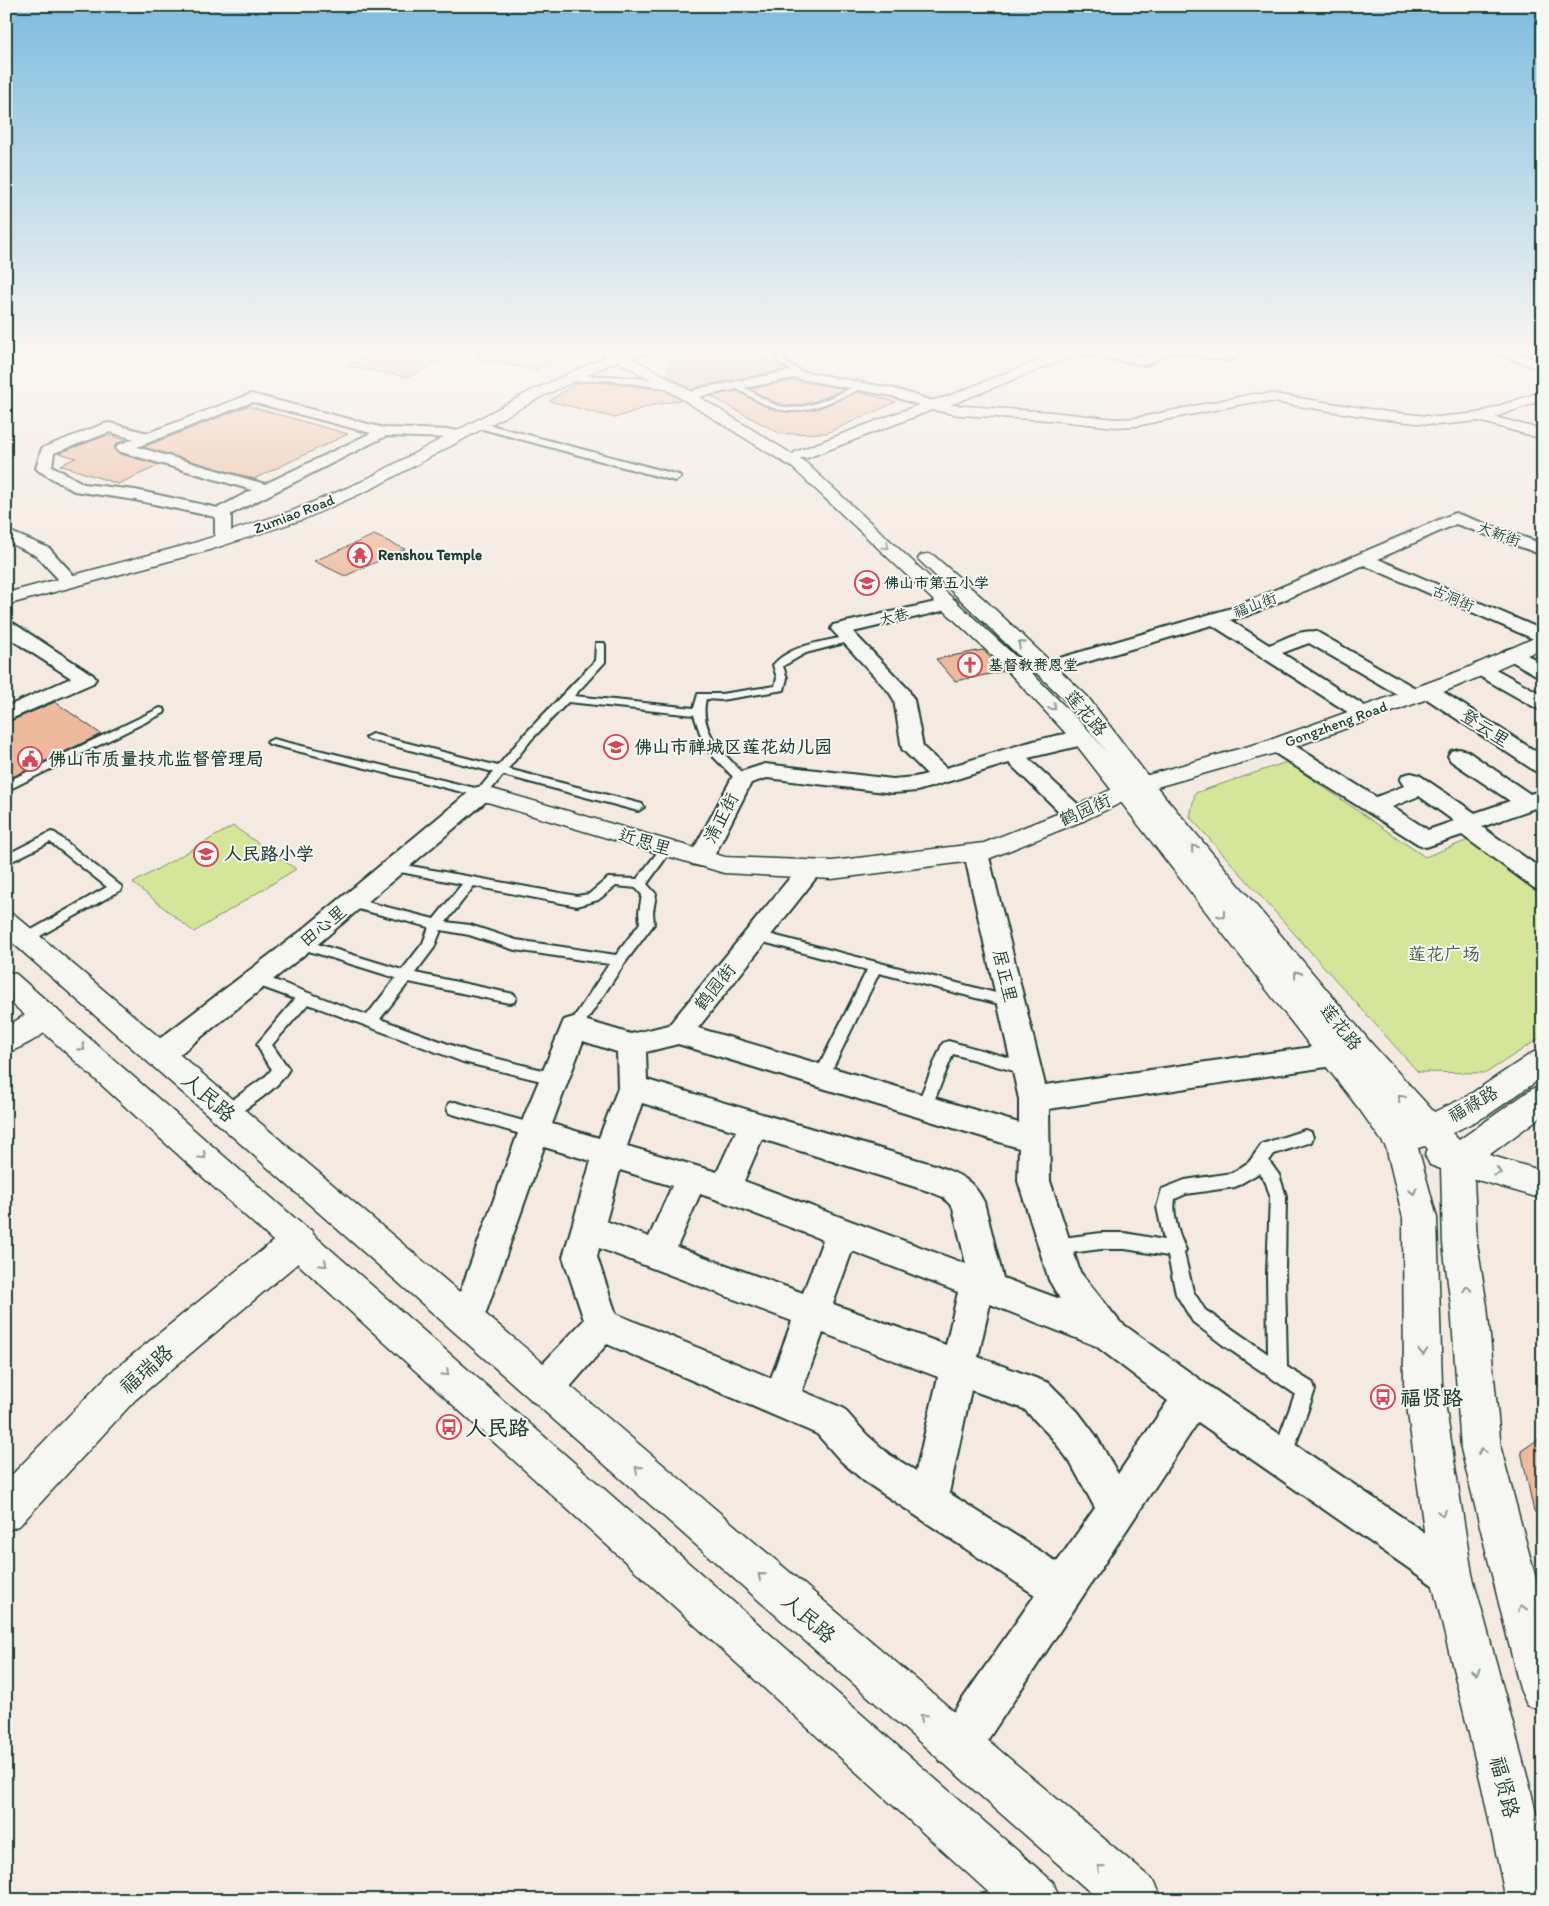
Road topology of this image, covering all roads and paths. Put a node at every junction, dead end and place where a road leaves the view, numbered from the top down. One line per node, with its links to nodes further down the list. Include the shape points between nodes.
1 (81, 438): 13 (street, via 48,451 44,468 80,488 135,495)
2 (148, 438): 12 (street, via 123,448)
3 (372, 438): 12 (street)
4 (446, 438): 15 (main road, Zumiao Road, via 361,483 288,513)
5 (455, 438): 21 (main road, Zumiao Road, via 367,485 298,515 200,547)
6 (528, 438): 11 (street)
7 (762, 438): 10 (main road, 莲花路)
8 (766, 438): 10 (main road, 莲花路)
9 (856, 438): 10 (main road)
10 (800, 460): 22 (main road, 莲花路, one-way to 22); 30 (main road, 莲花路, one-way to 10, via 980,604 840,484)
11 (675, 477)
12 (266, 489): 13 (street)
13 (223, 514): 15 (street)
14 (1455, 518): 17 (street, 大新街); 18 (street, 福山街)
15 (223, 534): 19 (main road, Zumiao Road)
16 (6, 535): 19 (street, via 43,552)
17 (1543, 550)
18 (1364, 559): 23 (street, 福山街, via 1242,611); 26 (street, 古洞街)
19 (65, 576): 20 (main road, Zumiao Road)
20 (6, 592)
21 (6, 599)
22 (949, 604): 25 (street, 大巷); 41 (main road, 莲花路, one-way to 41)
23 (1215, 619): 28 (street); 30 (street, 福山街)
24 (6, 627): 39 (street, via 86,679)
25 (844, 634): 37 (lane, via 786,658 778,666 782,678 780,688 721,697 702,696); 48 (street, via 898,689 904,700 913,749)
26 (1543, 639): 29 (main road, Gongzheng Road)
27 (600, 645): 34 (lane, via 600,662)
28 (1267, 652): 33 (street, 登云里, via 1310,636); 38 (street)
29 (1513, 654): 31 (main road, Gongzheng Road); 32 (street)
30 (1046, 668): 51 (main road, 莲花路, via 1079,701)
31 (1481, 669): 33 (main road, Gongzheng Road); 35 (street)
32 (1543, 671)
33 (1421, 693): 38 (main road, Gongzheng Road); 46 (street, 登云里)
34 (565, 698): 37 (lane); 47 (lane)
35 (1543, 704)
36 (160, 711): 50 (lane)
37 (698, 712): 49 (lane, via 711,748)
38 (1364, 714): 43 (main road, Gongzheng Road)
39 (6, 715)
40 (372, 737): 47 (lane)
41 (1083, 738): 44 (street); 51 (main road, 莲花路)
42 (273, 742): 52 (lane)
43 (1278, 745): 51 (main road, Gongzheng Road); 54 (street)
44 (1013, 755): 48 (street); 56 (street)
45 (1459, 756): 53 (street)
46 (1543, 766)
47 (500, 770): 52 (lane); 55 (lane)
48 (942, 776): 49 (street, via 917,784 893,786 765,771)
49 (742, 779): 60 (street, 清正街)
50 (6, 787)
51 (1133, 788): 56 (main road, 鹤园街); 87 (main road, 莲花路, one-way to 87); 100 (main road, 莲花路, one-way to 51, via 1361,1052)
52 (482, 793): 58 (main road, 近思里); 62 (street, 田心里)
53 (1535, 799): 57 (street)
54 (1373, 806): 57 (street, via 1426,839); 57 (street, via 1416,784)
55 (638, 807)
56 (1076, 815): 59 (main road, 鹤园街)
57 (1468, 823): 65 (street)
58 (667, 848): 60 (main road, 近思里); 66 (lane)
59 (976, 853): 63 (main road, 鹤园街); 79 (street, 居正里)
60 (701, 858): 63 (main road, 近思里, via 724,865)
61 (6, 860): 69 (lane, via 51,836 116,887)
62 (394, 867): 64 (lane); 67 (street, 田心里)
63 (811, 870): 70 (street, 鹤园街)
64 (471, 881): 66 (lane, via 577,901 593,897 612,881); 68 (lane)
65 (1543, 882)
66 (640, 884): 72 (lane, via 649,894 648,924)
67 (351, 903): 68 (lane); 71 (street, 田心里)
68 (437, 924): 72 (lane, via 470,930 515,945); 74 (lane, via 429,945)
69 (16, 931): 86 (main road, 人民路)
70 (757, 936): 73 (lane); 83 (street, 鹤园街)
71 (301, 944): 74 (lane); 75 (street, 田心里)
72 (619, 960): 82 (lane)
73 (874, 967): 79 (lane); 90 (lane)
74 (406, 976): 78 (lane); 81 (lane)
75 (256, 979): 77 (lane); 86 (street, 田心里)
76 (6, 980): 80 (main road)
77 (305, 998): 81 (lane); 97 (lane, via 264,1044 281,1069)
78 (509, 998)
79 (1011, 1002): 89 (street, 居正里)
80 (46, 1016): 84 (main road); 111 (main road, one-way to 111)
81 (370, 1022): 91 (lane, via 468,1058)
82 (574, 1028): 85 (street); 91 (street)
83 (678, 1033): 85 (street); 90 (street)
84 (6, 1042)
85 (631, 1044): 92 (street)
86 (160, 1054): 97 (main road, 人民路)
87 (1333, 1055): 94 (street); 100 (main road, 莲花路, via 1371,1101)
88 (1543, 1061): 100 (main road, 福禄路, via 1477,1106)
89 (1025, 1068): 94 (street, 居正里); 95 (lane, via 948,1047)
90 (822, 1076): 95 (street)
91 (554, 1078): 99 (street)
92 (633, 1088): 98 (street); 103 (street)
93 (1543, 1098): 105 (main road, 福禄路)
94 (1034, 1099): 102 (street, 居正里)
95 (924, 1107): 102 (street)
96 (455, 1108): 99 (lane)
97 (227, 1112): 117 (main road, 人民路)
98 (754, 1124): 108 (street); 115 (street, via 954,1187 968,1202)
99 (534, 1130): 103 (street); 117 (street)
100 (1415, 1136): 105 (main road); 129 (main road, 福贤路, one-way to 129, via 1423,1384)
101 (1305, 1137): 104 (lane, via 1268,1149)
102 (1034, 1140): 112 (street, 居正里, via 1034,1181)
103 (609, 1153): 106 (street); 109 (street)
104 (1258, 1160): 113 (lane, via 1255,1167 1235,1180 1185,1187 1168,1194 1165,1207); 121 (lane, via 1274,1180 1278,1196)
105 (1457, 1160): 107 (main road, one-way to 107); 131 (main road, one-way to 105, via 1481,1450 1469,1306 1460,1244)
106 (691, 1178): 108 (street); 114 (street)
107 (1543, 1185)
108 (725, 1188): 110 (street)
109 (588, 1230): 114 (street); 118 (street, via 580,1257)
110 (842, 1233): 115 (street); 116 (street)
111 (299, 1241): 128 (main road, 福瑞路, via 122,1388); 133 (main road, one-way to 133)
112 (1055, 1247): 113 (lane, via 1125,1241); 119 (street, 居正里, via 1066,1280)
113 (1177, 1250): 121 (lane, via 1186,1294 1199,1316)
114 (657, 1255): 116 (street)
115 (983, 1286): 119 (street); 120 (street)
116 (812, 1313): 120 (street); 124 (street)
117 (467, 1320): 122 (main road, 人民路)
118 (603, 1326): 122 (street); 124 (street)
119 (1109, 1335): 123 (street)
120 (958, 1367): 126 (street); 127 (street, via 1036,1396 1083,1449)
121 (1278, 1371): 125 (lane, via 1306,1390)
122 (545, 1388): 132 (main road, 人民路, one-way to 122)
123 (1192, 1397): 125 (street); 127 (street)
124 (780, 1401): 126 (street, via 830,1421 877,1468)
125 (1282, 1458): 129 (street)
126 (928, 1502): 130 (street)
127 (1117, 1510): 130 (street)
128 (6, 1511)
129 (1451, 1574): 135 (main road, 福贤路, one-way to 135, via 1506,1787)
130 (1063, 1590): 132 (street)
131 (1543, 1689)
132 (956, 1746): 134 (main road, 人民路, one-way to 132)
133 (1035, 1900)
134 (1137, 1900)
135 (1531, 1900)

